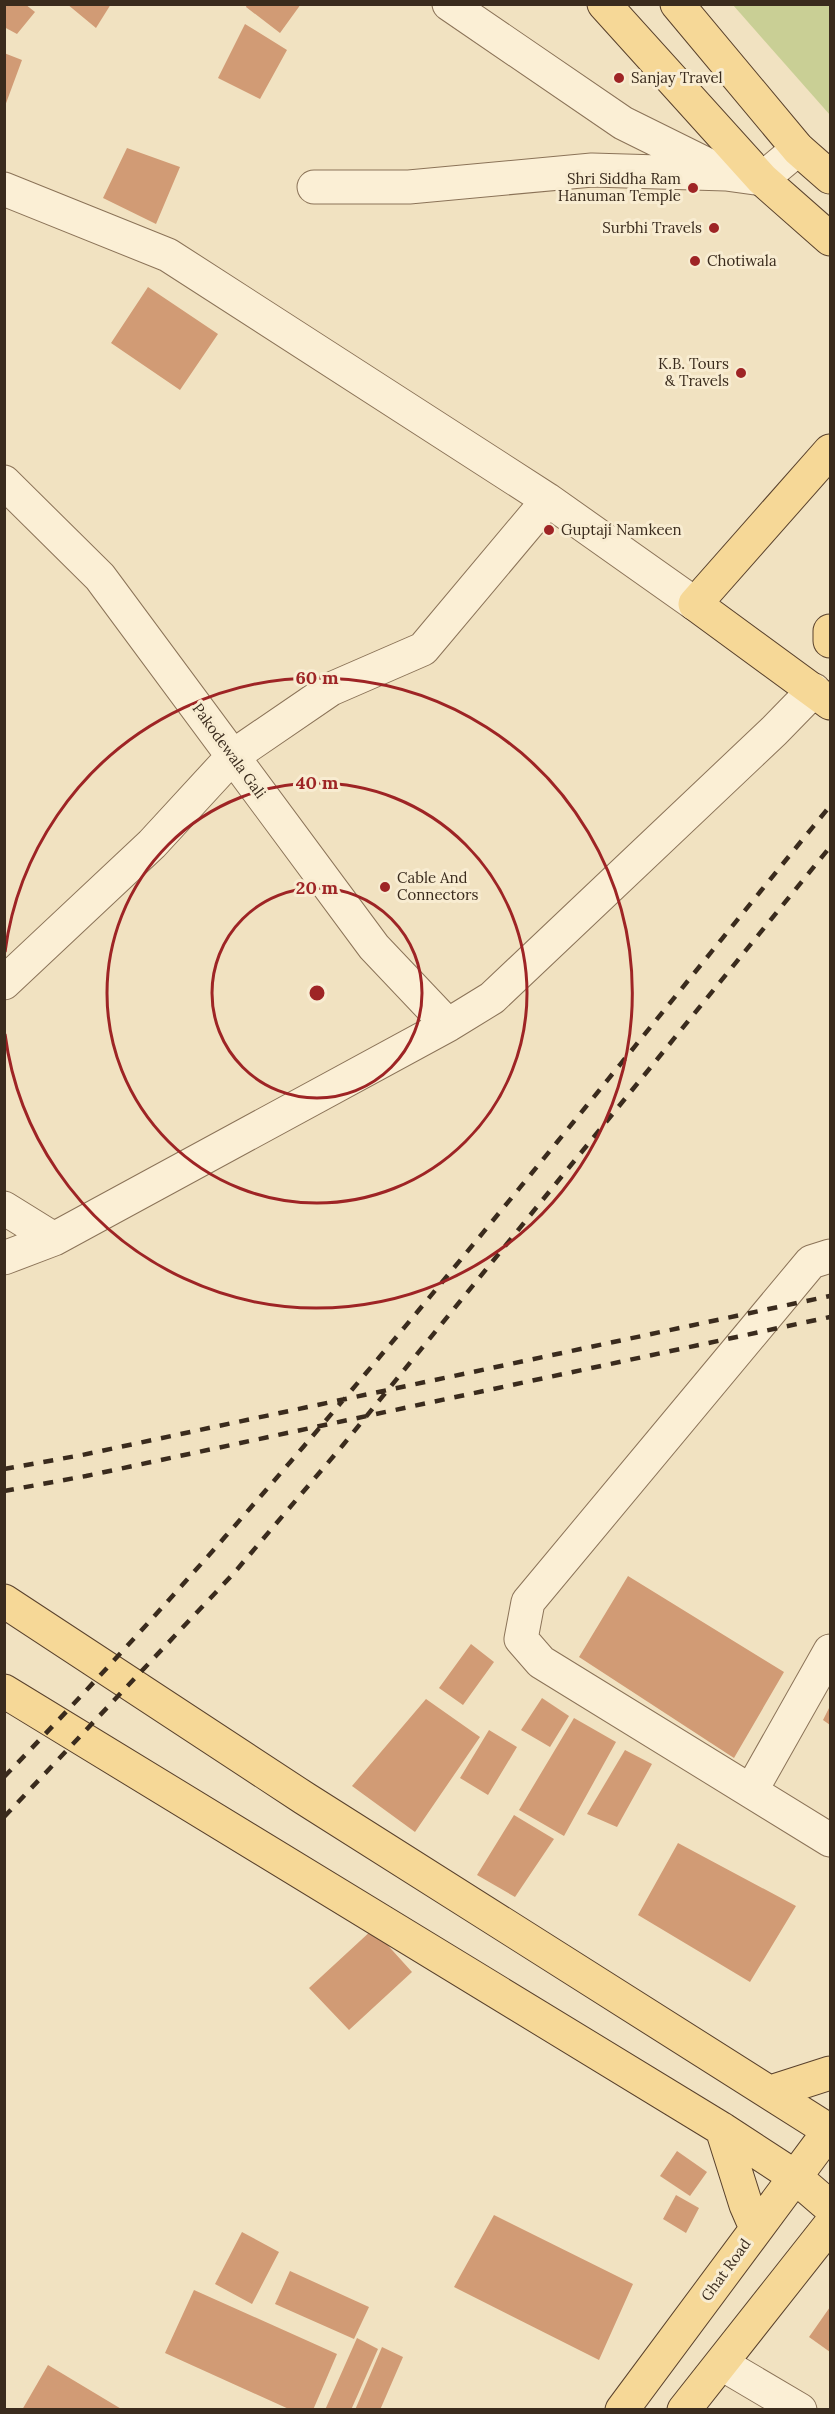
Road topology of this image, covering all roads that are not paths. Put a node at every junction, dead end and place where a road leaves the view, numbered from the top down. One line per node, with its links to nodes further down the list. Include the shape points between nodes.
1 (449, 4): 5 (street, via 623,123)
2 (604, 4): 7 (main road)
3 (677, 4): 4 (main road)
4 (798, 149): 6 (main road); 7 (street)
5 (726, 174): 7 (street); 8 (street, via 592,170 409,187)
6 (831, 177)
7 (762, 179): 10 (main road)
8 (314, 187)
9 (4, 189): 13 (street, via 168,255)
10 (831, 239)
11 (831, 451): 14 (main road)
12 (4, 482): 18 (street, Pakodewala Gali, via 100,577)
13 (548, 500): 14 (street); 18 (street, via 423,649 331,689)
14 (695, 604): 17 (main road)
15 (831, 631): 16 (main road)
16 (831, 641)
17 (823, 696): 20 (street, via 774,731 492,998)
18 (233, 756): 19 (street, via 152,844); 20 (street, Pakodewala Gali, via 374,947)
19 (10, 968)
20 (448, 1025): 22 (street)
21 (4, 1208): 22 (street)
22 (54, 1239): 24 (street)
23 (831, 1256): 28 (street, via 810,1262 528,1602 521,1639 541,1662)
24 (4, 1258)
25 (4, 1601): 31 (main road, via 304,1798)
26 (831, 1651): 28 (street)
27 (4, 1691): 32 (main road)
28 (751, 1791): 29 (street)
29 (831, 1840)
30 (831, 2073): 31 (main road)
31 (771, 2092): 33 (main road)
32 (722, 2129): 34 (main road); 37 (main road)
33 (830, 2131): 34 (main road, Ghat Road)
34 (794, 2176): 35 (main road); 37 (main road, Ghat Road)
35 (831, 2207)
36 (831, 2225): 38 (main road)
37 (756, 2228): 39 (main road, Ghat Road)
38 (722, 2364): 40 (main road); 41 (street)
39 (622, 2409)
40 (684, 2409)
41 (800, 2409)

